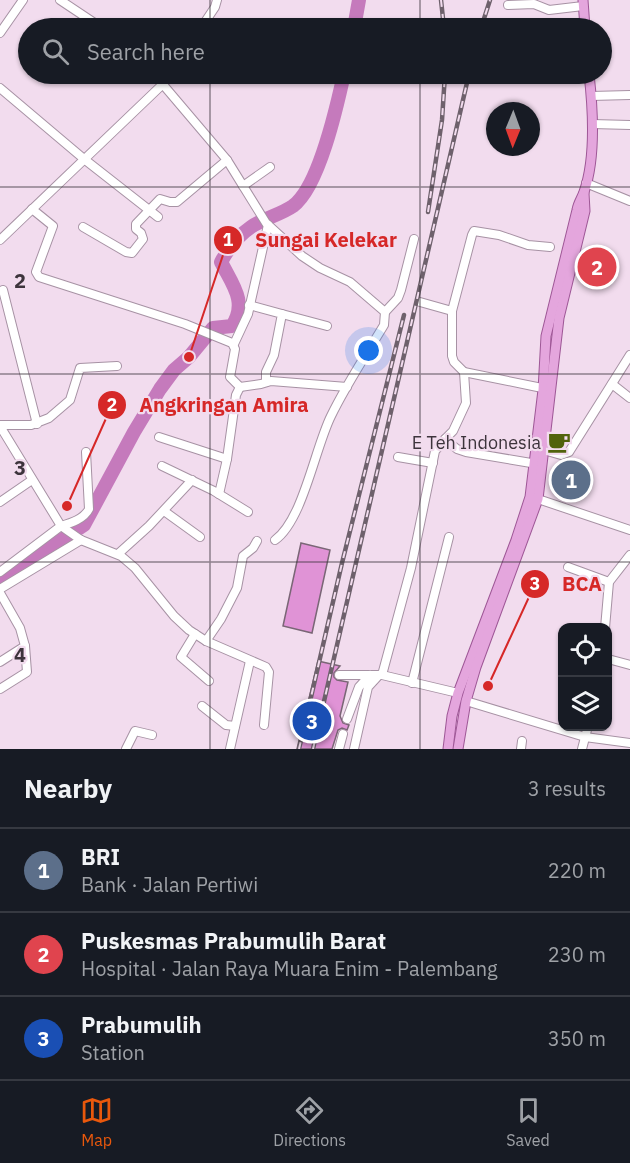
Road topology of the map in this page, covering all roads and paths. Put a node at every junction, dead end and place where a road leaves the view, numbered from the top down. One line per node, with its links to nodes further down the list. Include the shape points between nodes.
1 (23, 0): 9 (street)
2 (60, 0): 6 (street)
3 (217, 0): 7 (street)
4 (583, 3): 5 (street, via 549,10 534,4); 8 (main road)
5 (508, 5)
6 (87, 18)
7 (208, 18)
8 (584, 18)
9 (0, 33)
10 (163, 84): 18 (street)
11 (165, 84): 19 (street)
12 (590, 84): 15 (main road)
13 (0, 88): 18 (street)
14 (630, 95): 15 (street)
15 (591, 96): 16 (main road)
16 (592, 124): 17 (street); 22 (main road)
17 (630, 125)
18 (84, 159): 24 (street); 25 (street)
19 (227, 160): 21 (street); 25 (street, via 177,202 160,199)
20 (270, 167): 21 (street)
21 (243, 186): 27 (street)
22 (585, 188): 23 (street); 47 (main road, via 550,314 546,336)
23 (630, 201)
24 (32, 209): 30 (street); 39 (street, via 53,226 36,272 39,277)
25 (148, 209): 26 (street); 28 (street, via 136,224 143,239 132,253)
26 (158, 217)
27 (267, 224): 34 (street); 36 (street, via 302,256 350,282)
28 (83, 227)
29 (414, 238): 36 (street, via 398,298)
30 (0, 240)
31 (550, 247): 35 (street, via 474,231)
32 (3, 290): 49 (street)
33 (420, 302): 35 (street)
34 (249, 305): 37 (street); 39 (street)
35 (452, 311): 42 (street, via 452,356)
36 (385, 312): 46 (street, via 384,325)
37 (282, 314): 38 (street); 43 (street)
38 (327, 326)
39 (234, 344): 45 (street, via 230,377)
40 (630, 355): 44 (street)
41 (117, 366): 49 (street, via 80,369 70,400)
42 (464, 372): 47 (street); 52 (street, via 466,403)
43 (266, 382): 45 (street); 46 (street)
44 (612, 384): 48 (street); 53 (street, via 569,452 561,455)
45 (240, 387): 56 (street)
46 (347, 387): 72 (street, via 330,418 291,521)
47 (547, 389): 53 (main road)
48 (630, 398)
49 (37, 424): 50 (street)
50 (0, 425): 60 (street)
51 (159, 437): 56 (street)
52 (445, 439): 57 (street, via 435,451); 58 (street, via 466,452)
53 (541, 449): 58 (main road)
54 (86, 452): 67 (street, via 89,509)
55 (398, 457): 57 (street)
56 (227, 459): 62 (street)
57 (433, 463): 89 (street, via 411,568)
58 (539, 464): 63 (main road)
59 (162, 466): 61 (street)
60 (32, 480): 64 (street); 67 (street)
61 (192, 480): 62 (street); 65 (street)
62 (219, 494): 66 (street)
63 (534, 498): 68 (street); 93 (main road); 94 (main road)
64 (0, 502)
65 (164, 511): 69 (street); 74 (street)
66 (248, 512)
67 (62, 527): 71 (street); 77 (street)
68 (630, 530)
69 (200, 537)
70 (449, 537): 91 (street)
71 (80, 539): 74 (street); 79 (street)
72 (274, 540)
73 (257, 541): 82 (street, via 243,556 237,588)
74 (118, 554): 81 (street)
75 (630, 555): 78 (street)
76 (568, 567): 78 (street)
77 (0, 572)
78 (609, 582): 80 (street)
79 (0, 591): 83 (street)
80 (605, 623)
81 (195, 634): 82 (street); 90 (street, via 181,658)
82 (206, 641): 85 (street)
83 (25, 646): 86 (street); 92 (street, via 27,672)
84 (612, 660): 87 (street)
85 (249, 661): 97 (street, via 269,672); 98 (street)
86 (0, 662)
87 (630, 665)
88 (339, 675): 89 (street)
89 (377, 675): 91 (street); 96 (street, via 359,687); 107 (street, via 368,687)
90 (209, 681)
91 (412, 683): 93 (street)
92 (0, 688)
93 (458, 693): 108 (main road)
94 (466, 701): 102 (street); 109 (main road)
95 (202, 706): 98 (street, via 227,726)
96 (347, 719)
97 (264, 725)
98 (236, 726): 105 (street)
99 (587, 731): 102 (street)
100 (343, 734): 106 (street)
101 (152, 735): 104 (street, via 135,731)
102 (585, 737): 103 (street); 110 (street)
103 (630, 743)
104 (126, 749)
105 (230, 749)
106 (339, 749)
107 (354, 749)
108 (448, 749)
109 (458, 749)
110 (582, 749)

